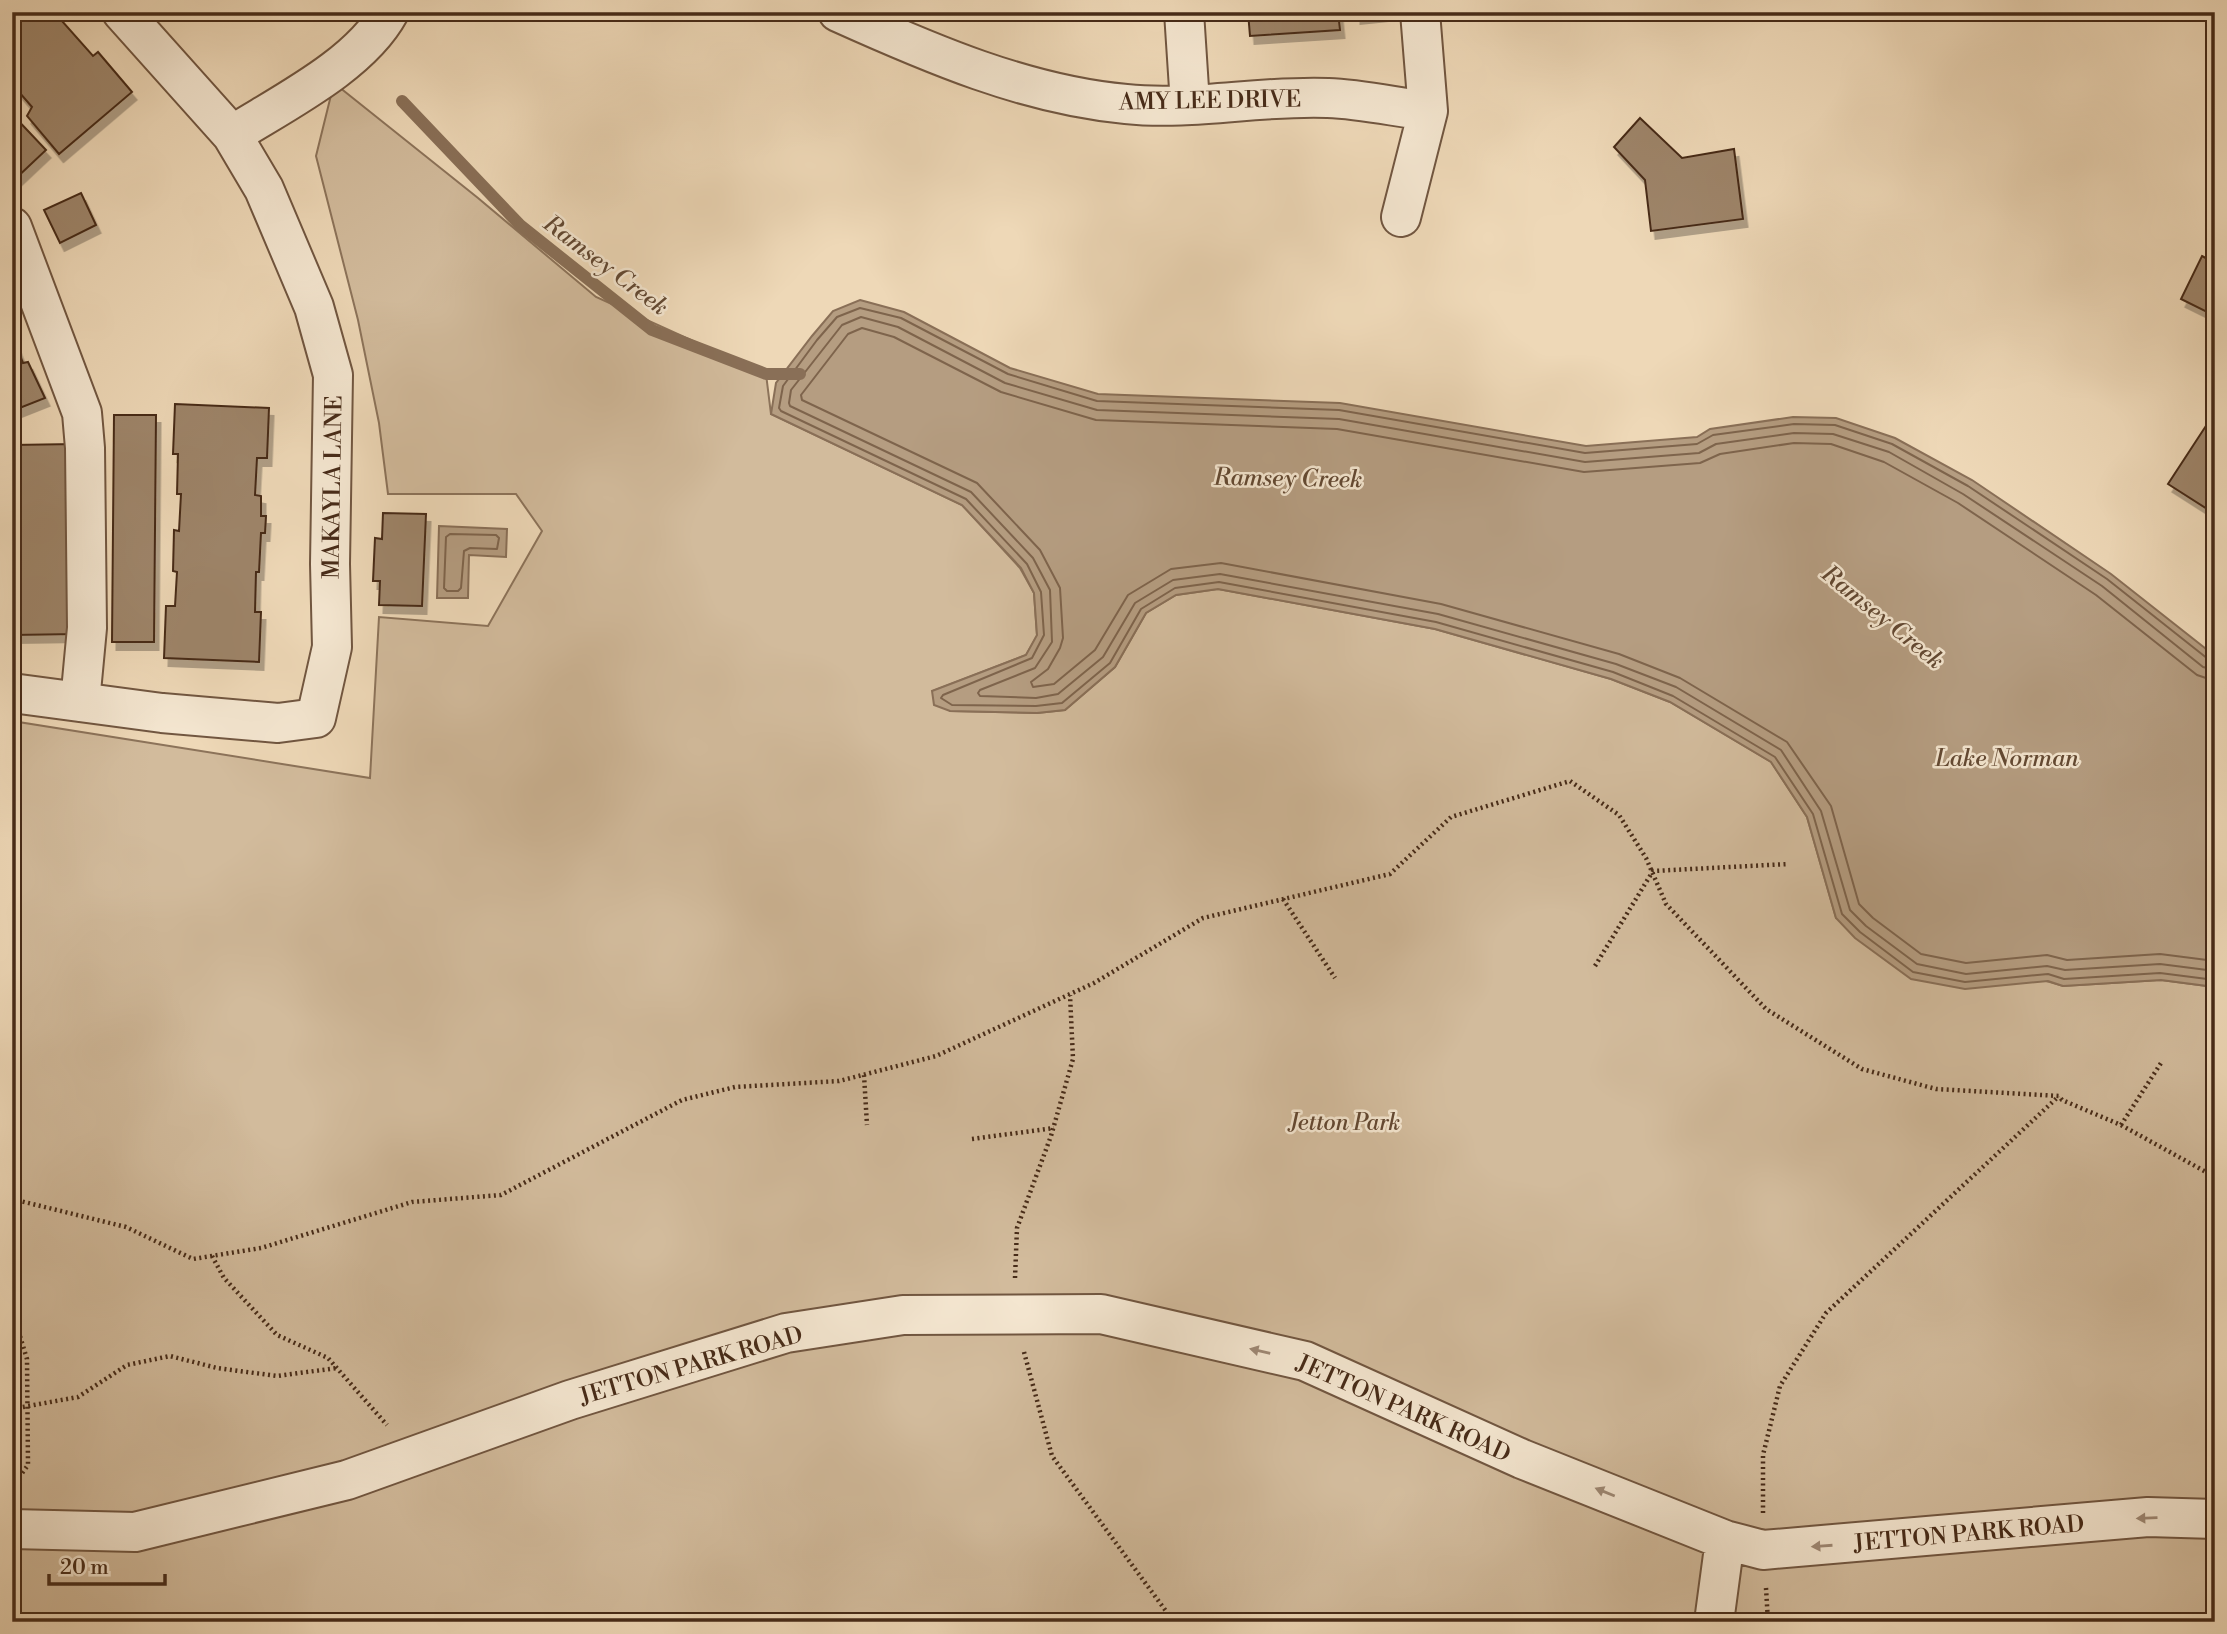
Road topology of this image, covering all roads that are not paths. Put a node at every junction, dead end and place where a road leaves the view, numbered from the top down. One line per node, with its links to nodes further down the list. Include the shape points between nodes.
1 (122, 12): 9 (street, MAKAYLA LANE)
2 (389, 12): 9 (street, via 379,30 340,67)
3 (838, 12): 6 (street, AMY LEE DRIVE)
4 (1184, 12): 7 (street)
5 (1420, 12): 8 (street)
6 (900, 25): 7 (street, AMY LEE DRIVE, via 972,66 1054,93 1130,105)
7 (1190, 104): 8 (street, AMY LEE DRIVE, via 1328,98)
8 (1428, 111): 10 (street)
9 (232, 135): 13 (street, MAKAYLA LANE, via 264,189 314,307 333,374 332,647 316,718 278,723)
10 (1401, 217)
11 (12, 227): 13 (street, via 82,413 88,628)
12 (12, 693): 13 (street, MAKAYLA LANE)
13 (80, 702)
14 (2215, 1519): 16 (street, JETTON PARK ROAD, one-way to 16, via 2147,1517 1763,1550)
15 (12, 1529): 16 (street, JETTON PARK ROAD, one-way to 15, via 1522,1459 1305,1361 1101,1314 902,1315 786,1333 570,1401 347,1480 135,1532)
16 (1725, 1540): 17 (street)
17 (1714, 1622)

